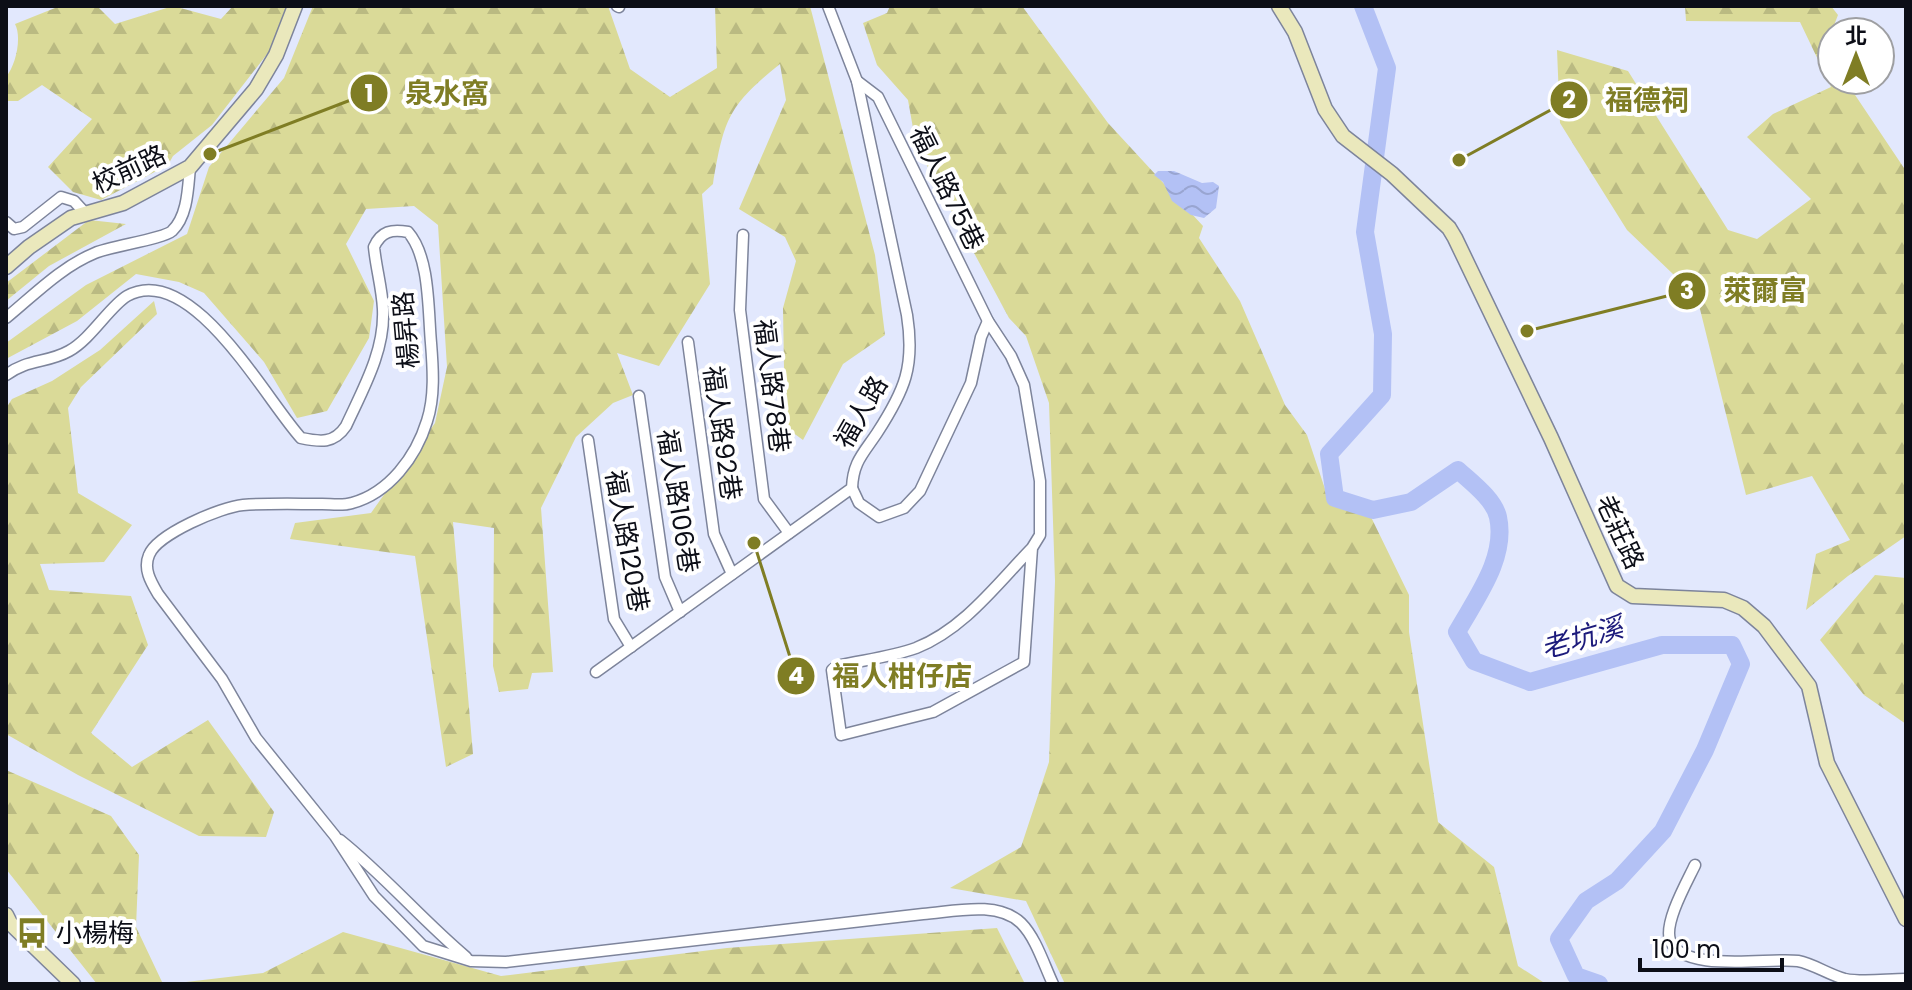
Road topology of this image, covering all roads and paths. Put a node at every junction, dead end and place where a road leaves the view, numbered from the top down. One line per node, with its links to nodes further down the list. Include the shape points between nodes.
1 (295, 6): 5 (street, 校前路, via 256,89)
2 (828, 6): 4 (street, 福人路)
3 (1279, 6): 26 (street, 老莊路, via 1295,32 1325,109 1343,136 1455,238 1617,586 1633,596 1724,600 1743,608 1764,626 1809,686 1827,763)
4 (857, 81): 11 (street, 福人路75巷, via 878,97); 16 (street, 福人路, via 912,345 907,378 853,470)
5 (190, 167): 6 (street, 校前路, via 123,203); 10 (street, via 180,221 169,233 95,253 61,272)
6 (86, 214): 7 (street, via 74,201 61,197 23,227 14,229); 9 (street, 校前路, via 71,218)
7 (6, 222)
8 (743, 235): 17 (street, 福人路78巷, via 740,310 764,499)
9 (6, 267)
10 (6, 318)
11 (988, 321): 16 (street, via 971,383 920,491 904,508 879,517 859,503); 18 (street, 福人路75巷, via 1024,385 1040,481 1040,535)
12 (688, 342): 19 (street, 福人路92巷, via 714,534)
13 (6, 375): 23 (street, 楊昇路, via 22,364 68,352 125,296 158,290 189,304 211,326 301,438 323,443 346,426 382,334 374,247 385,232 396,230 415,240 434,374 428,420 392,482 351,504 240,505 211,514 159,541 146,565 158,594 222,679 256,738)
14 (639, 396): 20 (street, 福人路106巷, via 665,577)
15 (588, 440): 21 (street, 福人路120巷, via 614,619)
16 (852, 488): 17 (street, 福人路)
17 (789, 533): 19 (street, 福人路)
18 (1032, 548): 18 (street, 福人路75巷, via 1024,662 933,712 841,735 832,670 915,648 947,632)
19 (732, 574): 20 (street, 福人路)
20 (680, 612): 21 (street, 福人路)
21 (631, 647): 22 (street, 福人路)
22 (596, 672)
23 (335, 836): 27 (street); 27 (street, via 374,896 423,946)
24 (1695, 865): 28 (street, via 1670,925 1670,939 1689,957 1799,961 1846,979)
25 (6, 915): 29 (street)
26 (1906, 919)
27 (471, 961): 30 (street, via 506,962 985,910 1020,922)
28 (1906, 979)
29 (73, 984)
30 (1053, 984)

